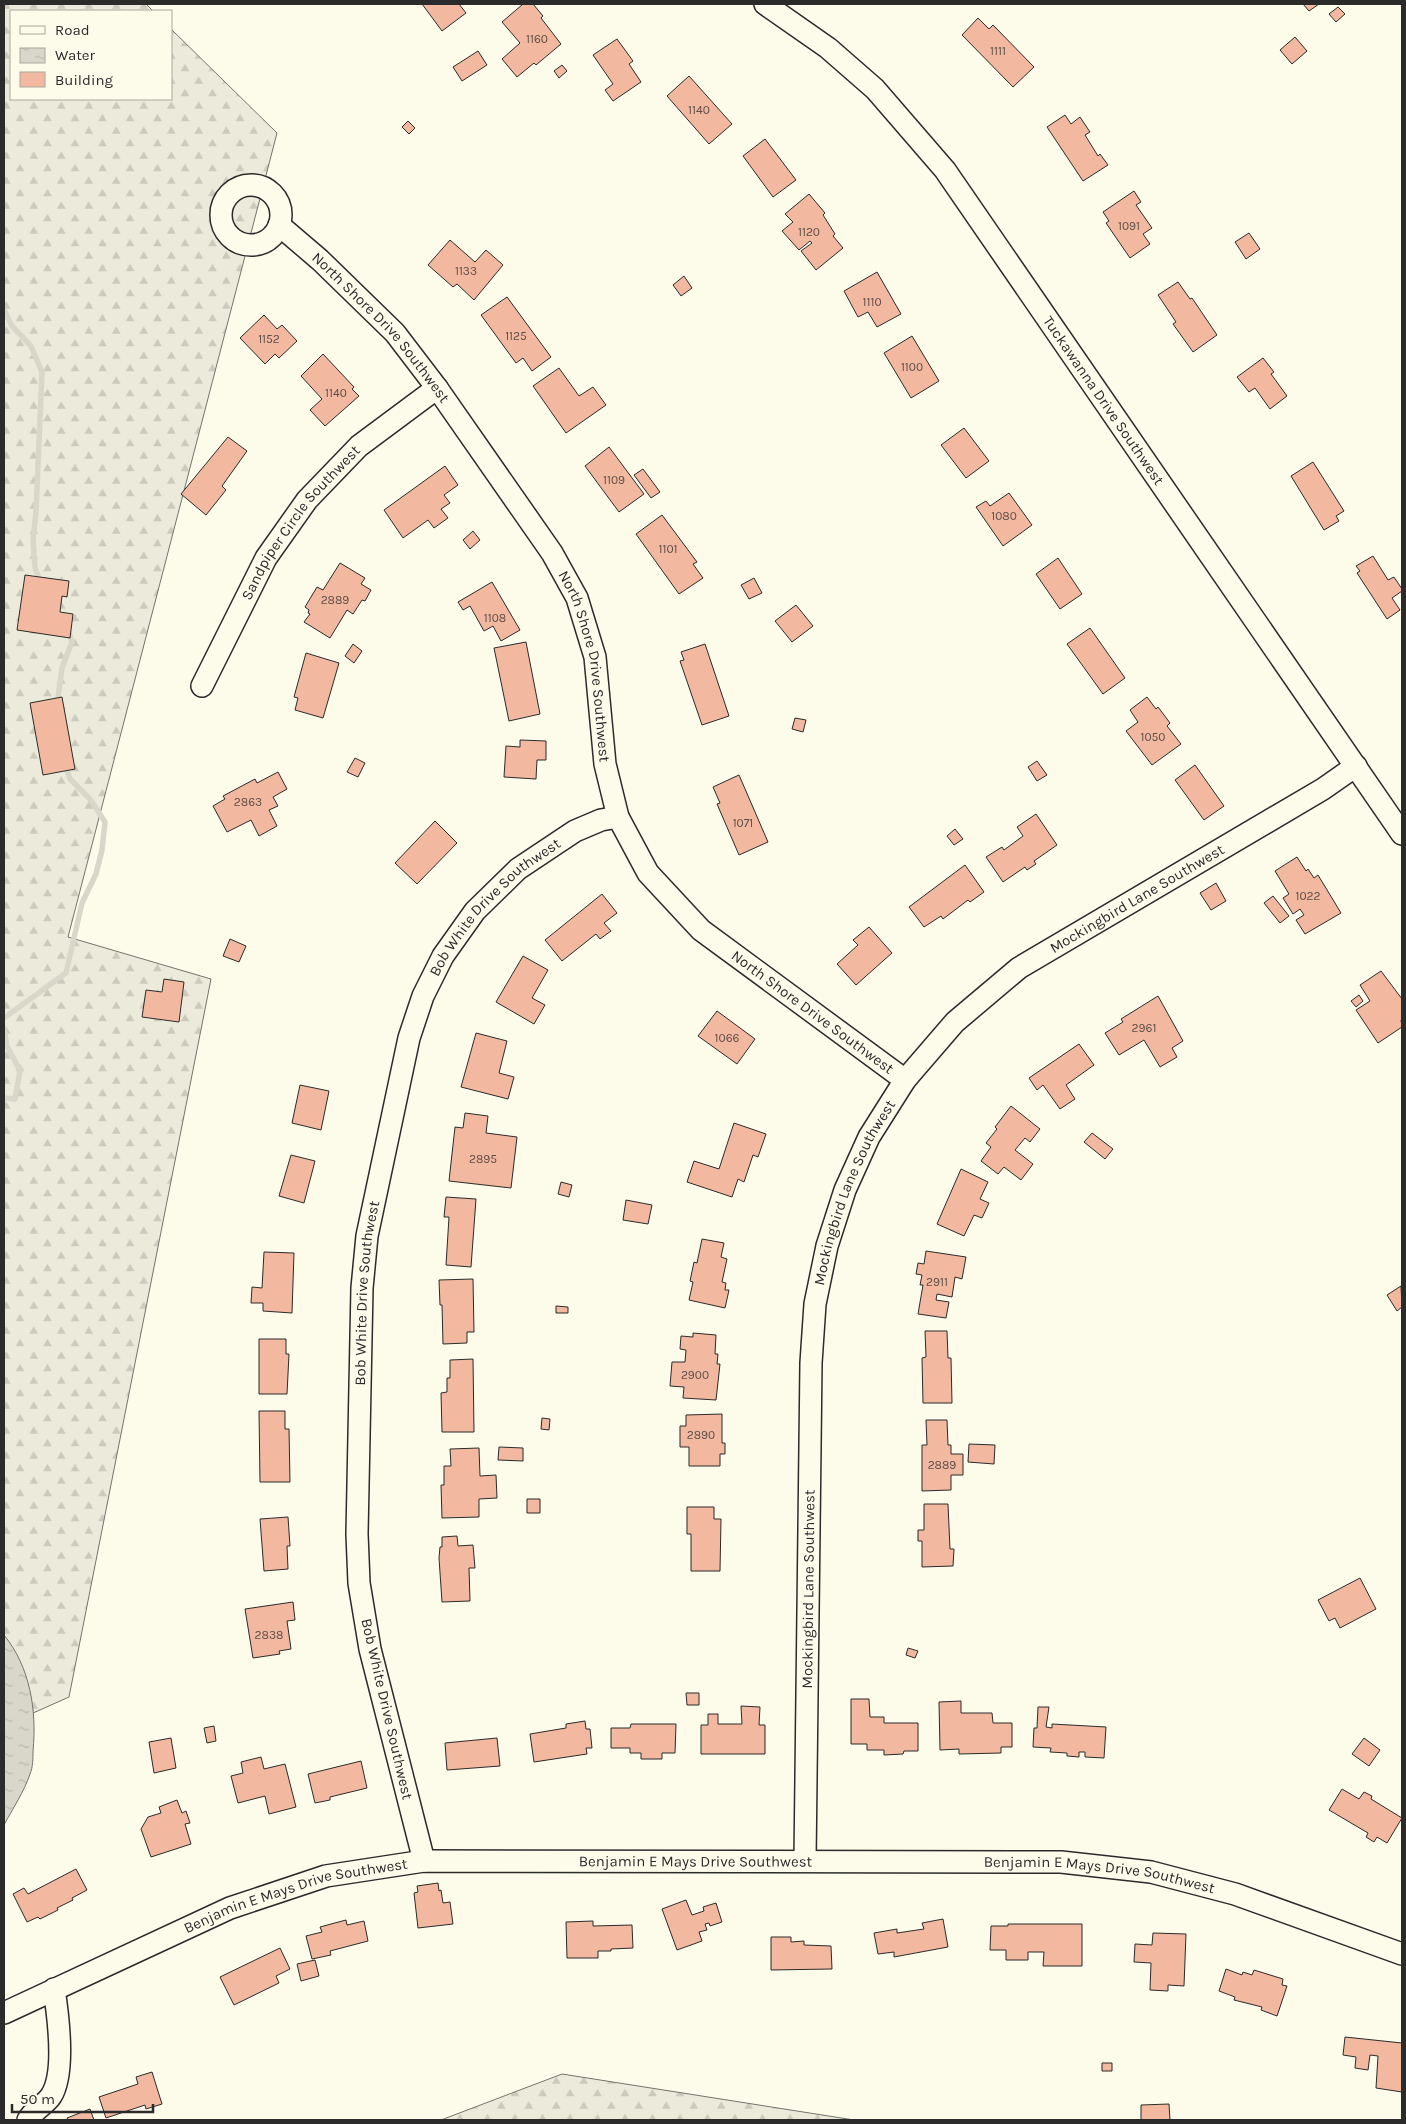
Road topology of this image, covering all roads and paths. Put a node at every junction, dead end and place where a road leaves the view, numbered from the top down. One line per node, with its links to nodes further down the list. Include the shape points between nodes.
1 (765, 4): 5 (street, Tuckawanna Drive Southwest, via 828,48 875,89 945,170)
2 (279, 225): 3 (street, North Shore Drive Southwest, via 395,333)
3 (437, 388): 4 (street, Sandpiper Circle Southwest, via 360,446 307,500 266,558); 6 (street, North Shore Drive Southwest, via 552,553 578,598 595,657 605,764)
4 (202, 686)
5 (1356, 766): 7 (street, Tuckawanna Drive Southwest); 8 (street, Mockingbird Lane Southwest, via 1323,789 1019,968 955,1022)
6 (618, 817): 8 (street, North Shore Drive Southwest, via 648,873 701,930); 9 (street, Bob White Drive Southwest, via 574,831 518,869 475,911 443,956 423,996 409,1038 367,1236 362,1298 357,1534 359,1583 370,1649)
7 (1402, 834)
8 (905, 1080): 10 (street, Mockingbird Lane Southwest, via 870,1137 845,1190 827,1246 815,1304 811,1363)
9 (424, 1861): 10 (street, Benjamin E Mays Drive Southwest); 12 (street, Benjamin E Mays Drive Southwest, via 326,1876 230,1908)
10 (805, 1861): 11 (street, Benjamin E Mays Drive Southwest, via 1061,1862 1151,1872 1235,1894)
11 (1402, 1954)
12 (54, 1989): 13 (street, Benjamin E Mays Drive Southwest); 14 (street, via 60,2040 55,2089)
13 (4, 2013)
14 (28, 2120)

